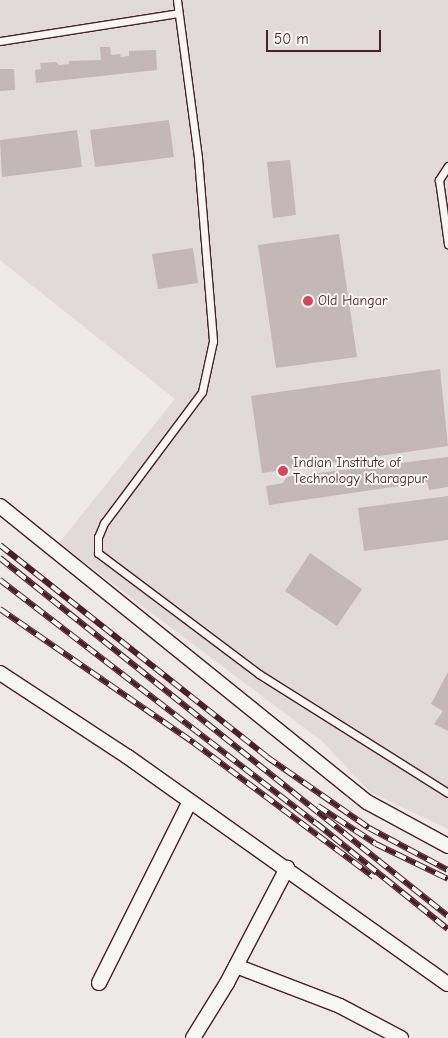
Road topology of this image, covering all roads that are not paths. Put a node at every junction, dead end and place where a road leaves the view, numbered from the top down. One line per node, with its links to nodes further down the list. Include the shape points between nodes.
1 (177, 0): 2 (lane)
2 (178, 13): 3 (lane); 8 (lane, via 211,296 210,357 202,392 104,523 98,537 98,553 259,674)
3 (0, 41)
4 (448, 166): 5 (lane, via 439,180)
5 (448, 244)
6 (0, 506): 10 (street, via 367,802)
7 (0, 674): 9 (street)
8 (448, 794)
9 (190, 800): 11 (street); 13 (street)
10 (448, 846)
11 (286, 868): 12 (street); 14 (street)
12 (236, 966): 15 (street, via 340,1006); 16 (street)
13 (99, 983)
14 (448, 984)
15 (396, 1037)
16 (193, 1038)

